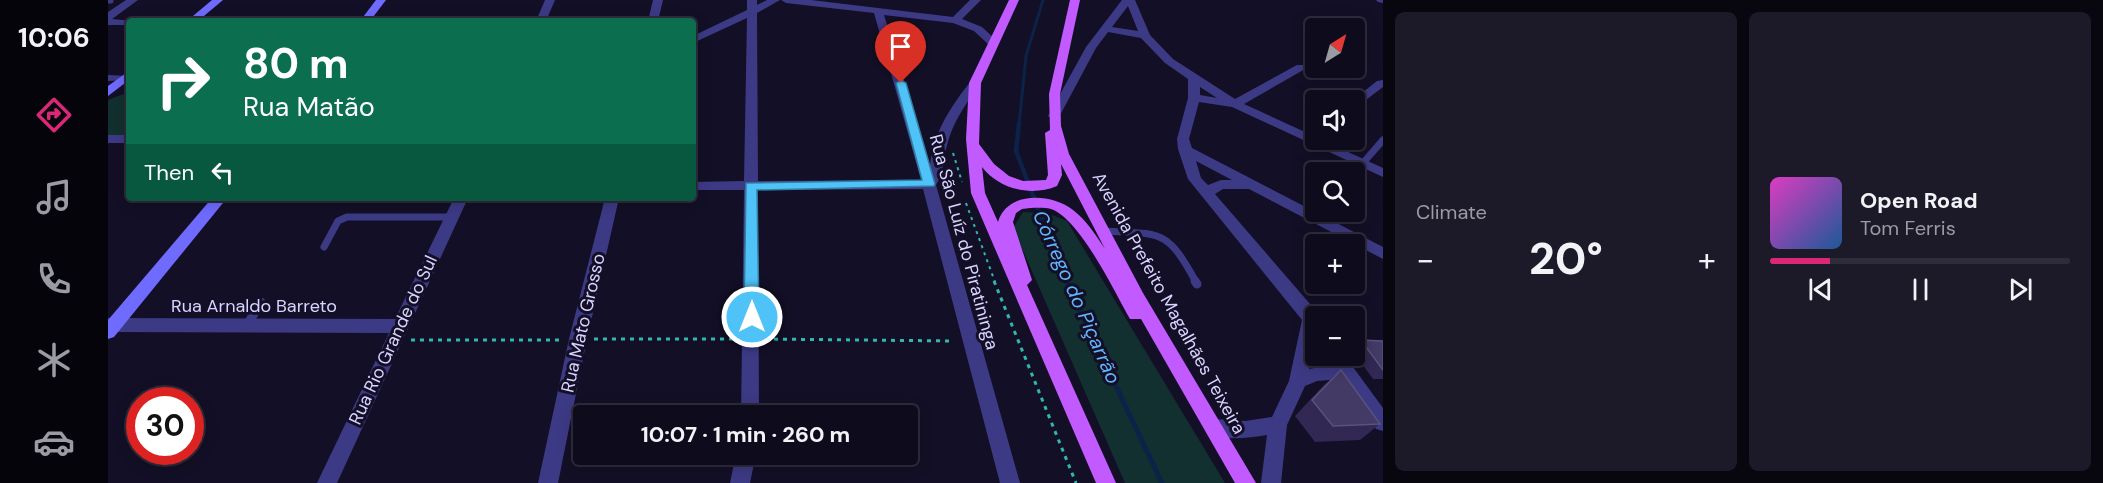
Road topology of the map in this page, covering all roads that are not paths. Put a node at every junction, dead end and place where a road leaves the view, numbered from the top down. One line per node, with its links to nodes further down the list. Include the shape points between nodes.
1 (133, 0): 14 (street)
2 (218, 0): 15 (street)
3 (381, 0): 16 (street)
4 (550, 0): 17 (street)
5 (658, 0): 18 (street)
6 (775, 0): 12 (street)
7 (786, 0): 13 (street)
8 (976, 0): 19 (street)
9 (1014, 0): 25 (main road)
10 (1075, 0): 37 (main road, Avenida Prefeito Magalhães Teixeira, via 1060,62)
11 (1129, 0): 22 (street); 23 (street)
12 (752, 6): 24 (street); 52 (street)
13 (878, 11): 19 (street, via 925,12); 49 (street, Rua São Luíz do Piratininga)
14 (108, 17)
15 (196, 18)
16 (367, 18)
17 (542, 18)
18 (654, 18)
19 (955, 20): 25 (street, via 978,29)
20 (108, 22): 21 (street)
21 (126, 22)
22 (1104, 29): 23 (street); 37 (street, via 1068,86)
23 (1145, 36): 30 (street, via 1169,61)
24 (696, 38)
25 (992, 42): 31 (main road)
26 (1301, 67): 36 (street)
27 (126, 76): 29 (street)
28 (126, 77): 33 (street)
29 (108, 78)
30 (1194, 78): 35 (street); 36 (street)
31 (975, 83): 41 (main road); 49 (street, via 949,125 939,151 938,171)
32 (1381, 83): 34 (street)
33 (108, 92)
34 (1365, 97)
35 (1194, 99): 36 (street); 43 (street, via 1185,127)
36 (1235, 104): 38 (street)
37 (1054, 121): 41 (main road, via 1050,139 1054,178 1052,183 1039,186 1009,182 986,166); 58 (main road, Avenida Prefeito Magalhães Teixeira, via 1070,171)
38 (1305, 136)
39 (108, 139): 40 (street)
40 (126, 139)
41 (972, 139): 63 (main road, via 978,193)
42 (1383, 140): 46 (lane)
43 (1184, 149): 50 (street); 53 (street, via 1195,178)
44 (1336, 150): 45 (street)
45 (1361, 162)
46 (1364, 162)
47 (1365, 164): 48 (street)
48 (1383, 172)
49 (929, 184): 52 (street); 81 (street, Rua São Luíz do Piratininga)
50 (1250, 185): 53 (street, via 1221,184); 60 (street)
51 (696, 186): 52 (street)
52 (751, 186): 73 (street)
53 (1207, 192): 64 (street)
54 (217, 201): 66 (street)
55 (460, 201): 57 (street, Rua Rio Grande do Sul)
56 (611, 201): 79 (street, Rua Mato Grosso)
57 (452, 217): 59 (lane, via 347,217 338,221); 67 (street, Rua Rio Grande do Sul)
58 (1104, 231): 61 (lane, via 1152,234 1166,240); 71 (main road, Avenida Prefeito Magalhães Teixeira, via 1141,305)
59 (324, 247)
60 (1383, 254)
61 (1197, 284)
62 (261, 302): 65 (lane)
63 (1028, 306): 71 (main road, via 1018,257 1005,224 1019,204 1043,203 1066,212 1080,224 1154,343); 82 (main road)
64 (1305, 311)
65 (247, 325): 66 (street, Rua Arnaldo Barreto); 67 (street, Rua Arnaldo Barreto)
66 (110, 327)
67 (396, 333): 78 (street, Rua Rio Grande do Sul)
68 (1305, 353): 72 (street)
69 (1333, 366): 72 (street)
70 (1342, 366): 74 (street)
71 (1179, 368): 76 (main road, Avenida Prefeito Magalhães Teixeira)
72 (1298, 381): 75 (street)
73 (750, 405)
74 (1383, 423)
75 (1278, 426): 76 (street); 84 (street)
76 (1215, 428): 83 (main road, Avenida Prefeito Magalhães Teixeira)
77 (744, 465): 80 (street)
78 (327, 483)
79 (548, 483)
80 (740, 483)
81 (1010, 483)
82 (1106, 483)
83 (1246, 483)
84 (1271, 483)

